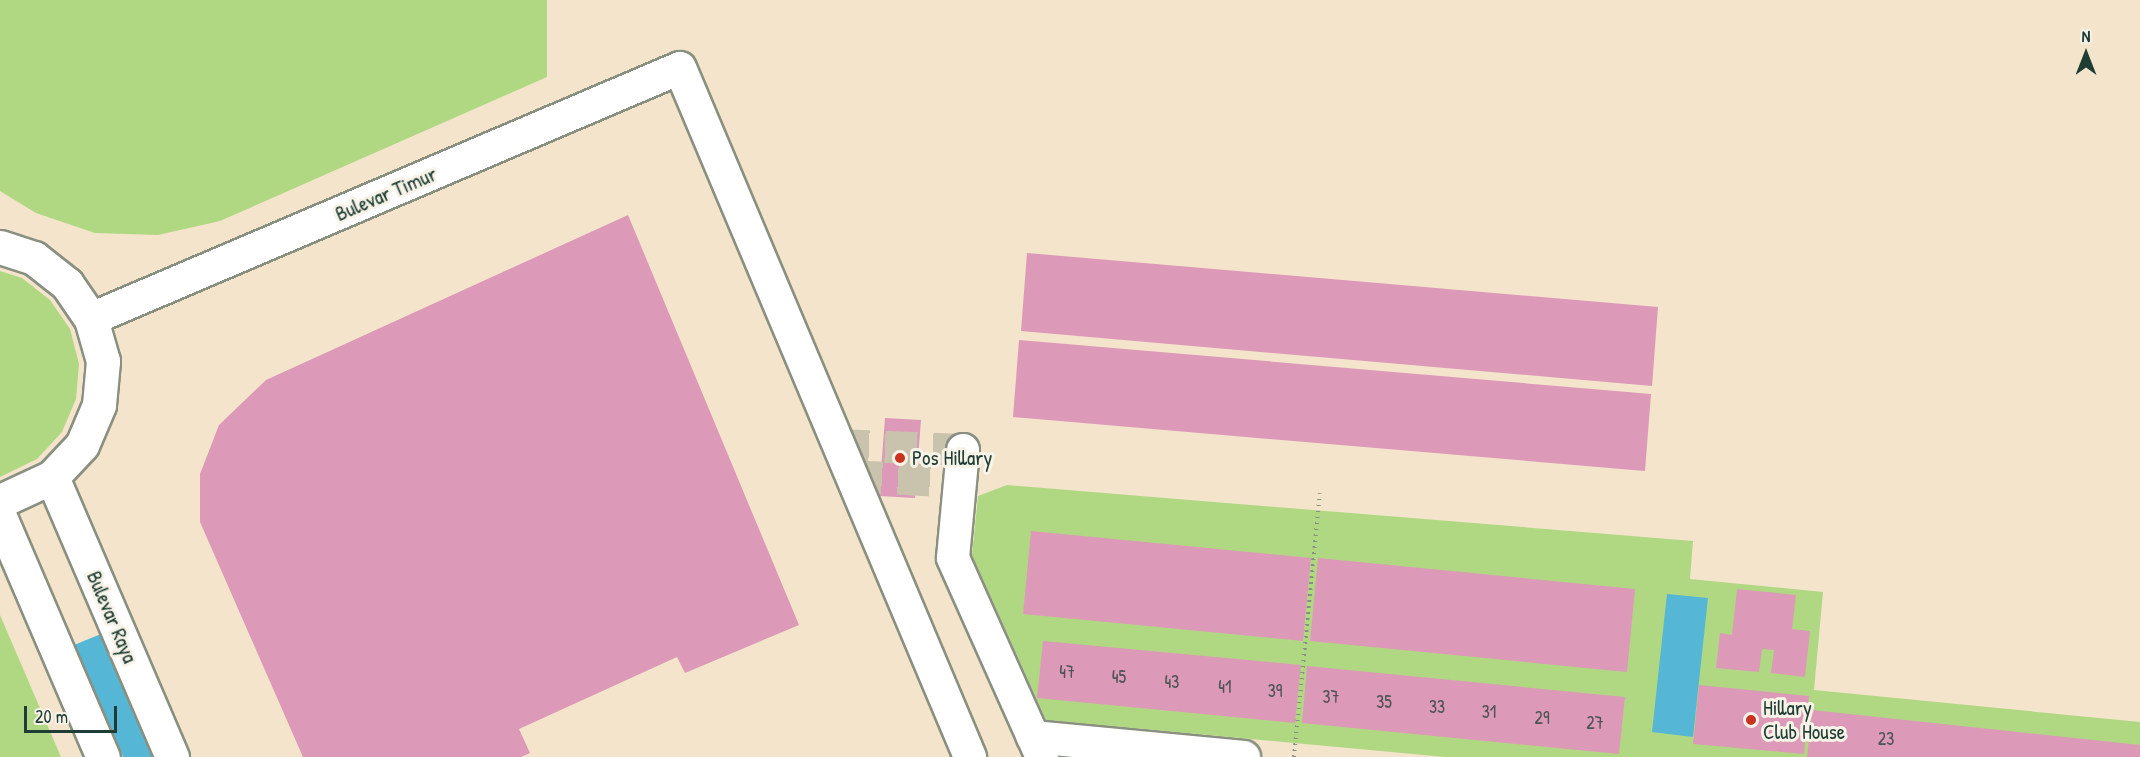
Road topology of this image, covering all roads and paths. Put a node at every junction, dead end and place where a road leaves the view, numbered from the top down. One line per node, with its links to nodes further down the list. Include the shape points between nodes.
1 (0, 247): 2 (street, via 34,258 67,284)
2 (91, 320): 4 (street, via 103,362 99,405 82,445); 11 (street, Bulevar Timur, via 680,68)
3 (963, 450): 8 (street, via 953,558)
4 (52, 477): 6 (street); 10 (street, Bulevar Raya)
5 (1320, 493): 13 (path)
6 (0, 501)
7 (0, 517): 9 (street)
8 (1038, 747): 12 (street)
9 (103, 757)
10 (172, 757)
11 (970, 757)
12 (1244, 757)
13 (1294, 757)

